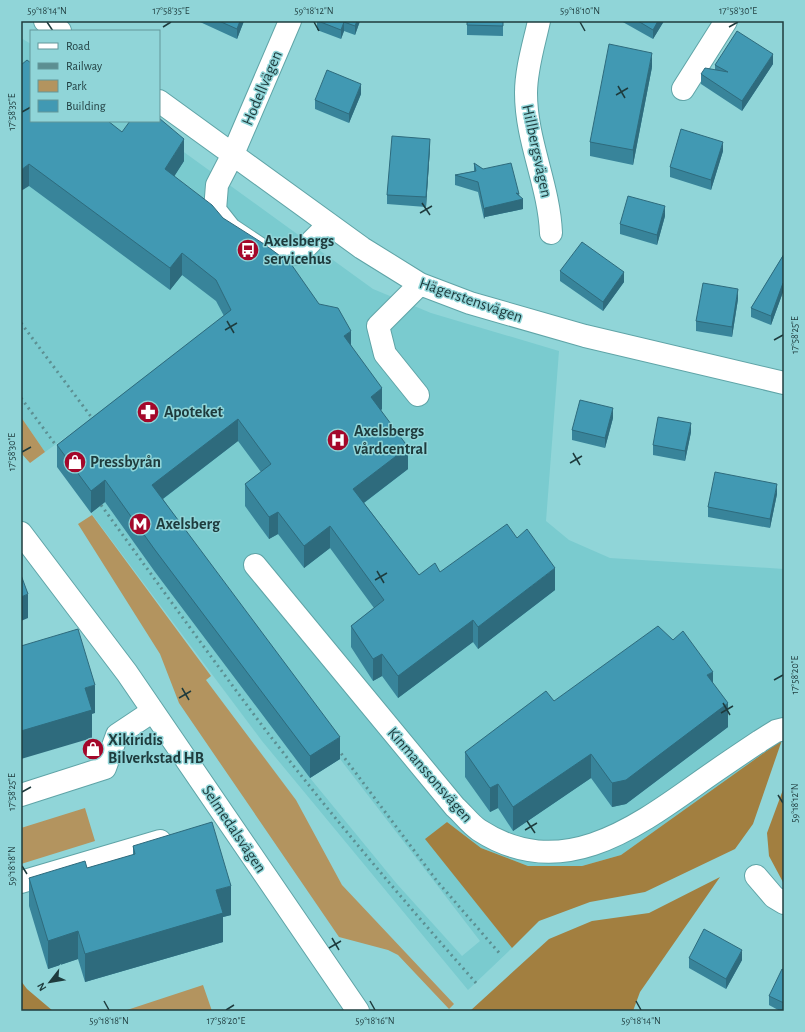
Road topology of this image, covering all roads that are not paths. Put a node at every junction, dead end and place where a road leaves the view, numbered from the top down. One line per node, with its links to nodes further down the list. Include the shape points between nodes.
1 (45, 21): 5 (street)
2 (290, 21): 8 (street, Hodellvägen)
3 (539, 21): 10 (street, Hillbergsvägen, via 526,92 531,137 546,195)
4 (726, 21): 6 (street)
5 (58, 30)
6 (683, 89)
7 (160, 102): 8 (street, Hägerstensvägen)
8 (233, 154): 9 (street, Hägerstensvägen); 9 (street, Hodellvägen, via 217,185 215,210 230,229 269,255 300,253)
9 (329, 224): 11 (street, Hägerstensvägen)
10 (551, 233)
11 (420, 284): 12 (street, Hägerstensvägen, via 470,303 585,336); 13 (street, via 378,326 385,354)
12 (782, 380)
13 (418, 395)
14 (21, 533): 16 (street, Selmedalsvägen, via 127,673)
15 (255, 565): 17 (street, Kinmanssonsvägen, via 455,807 479,829 506,843 534,851 559,851 588,847 618,835 655,814 760,741)
16 (153, 712): 18 (street, via 117,735 105,768); 19 (street, Selmedalsvägen)
17 (784, 729)
18 (21, 795)
19 (229, 821): 20 (street); 25 (street, Selmedalsvägen)
20 (206, 828)
21 (177, 836): 23 (street)
22 (756, 876): 24 (street, via 774,897)
23 (21, 882)
24 (784, 902)
25 (358, 1011)

